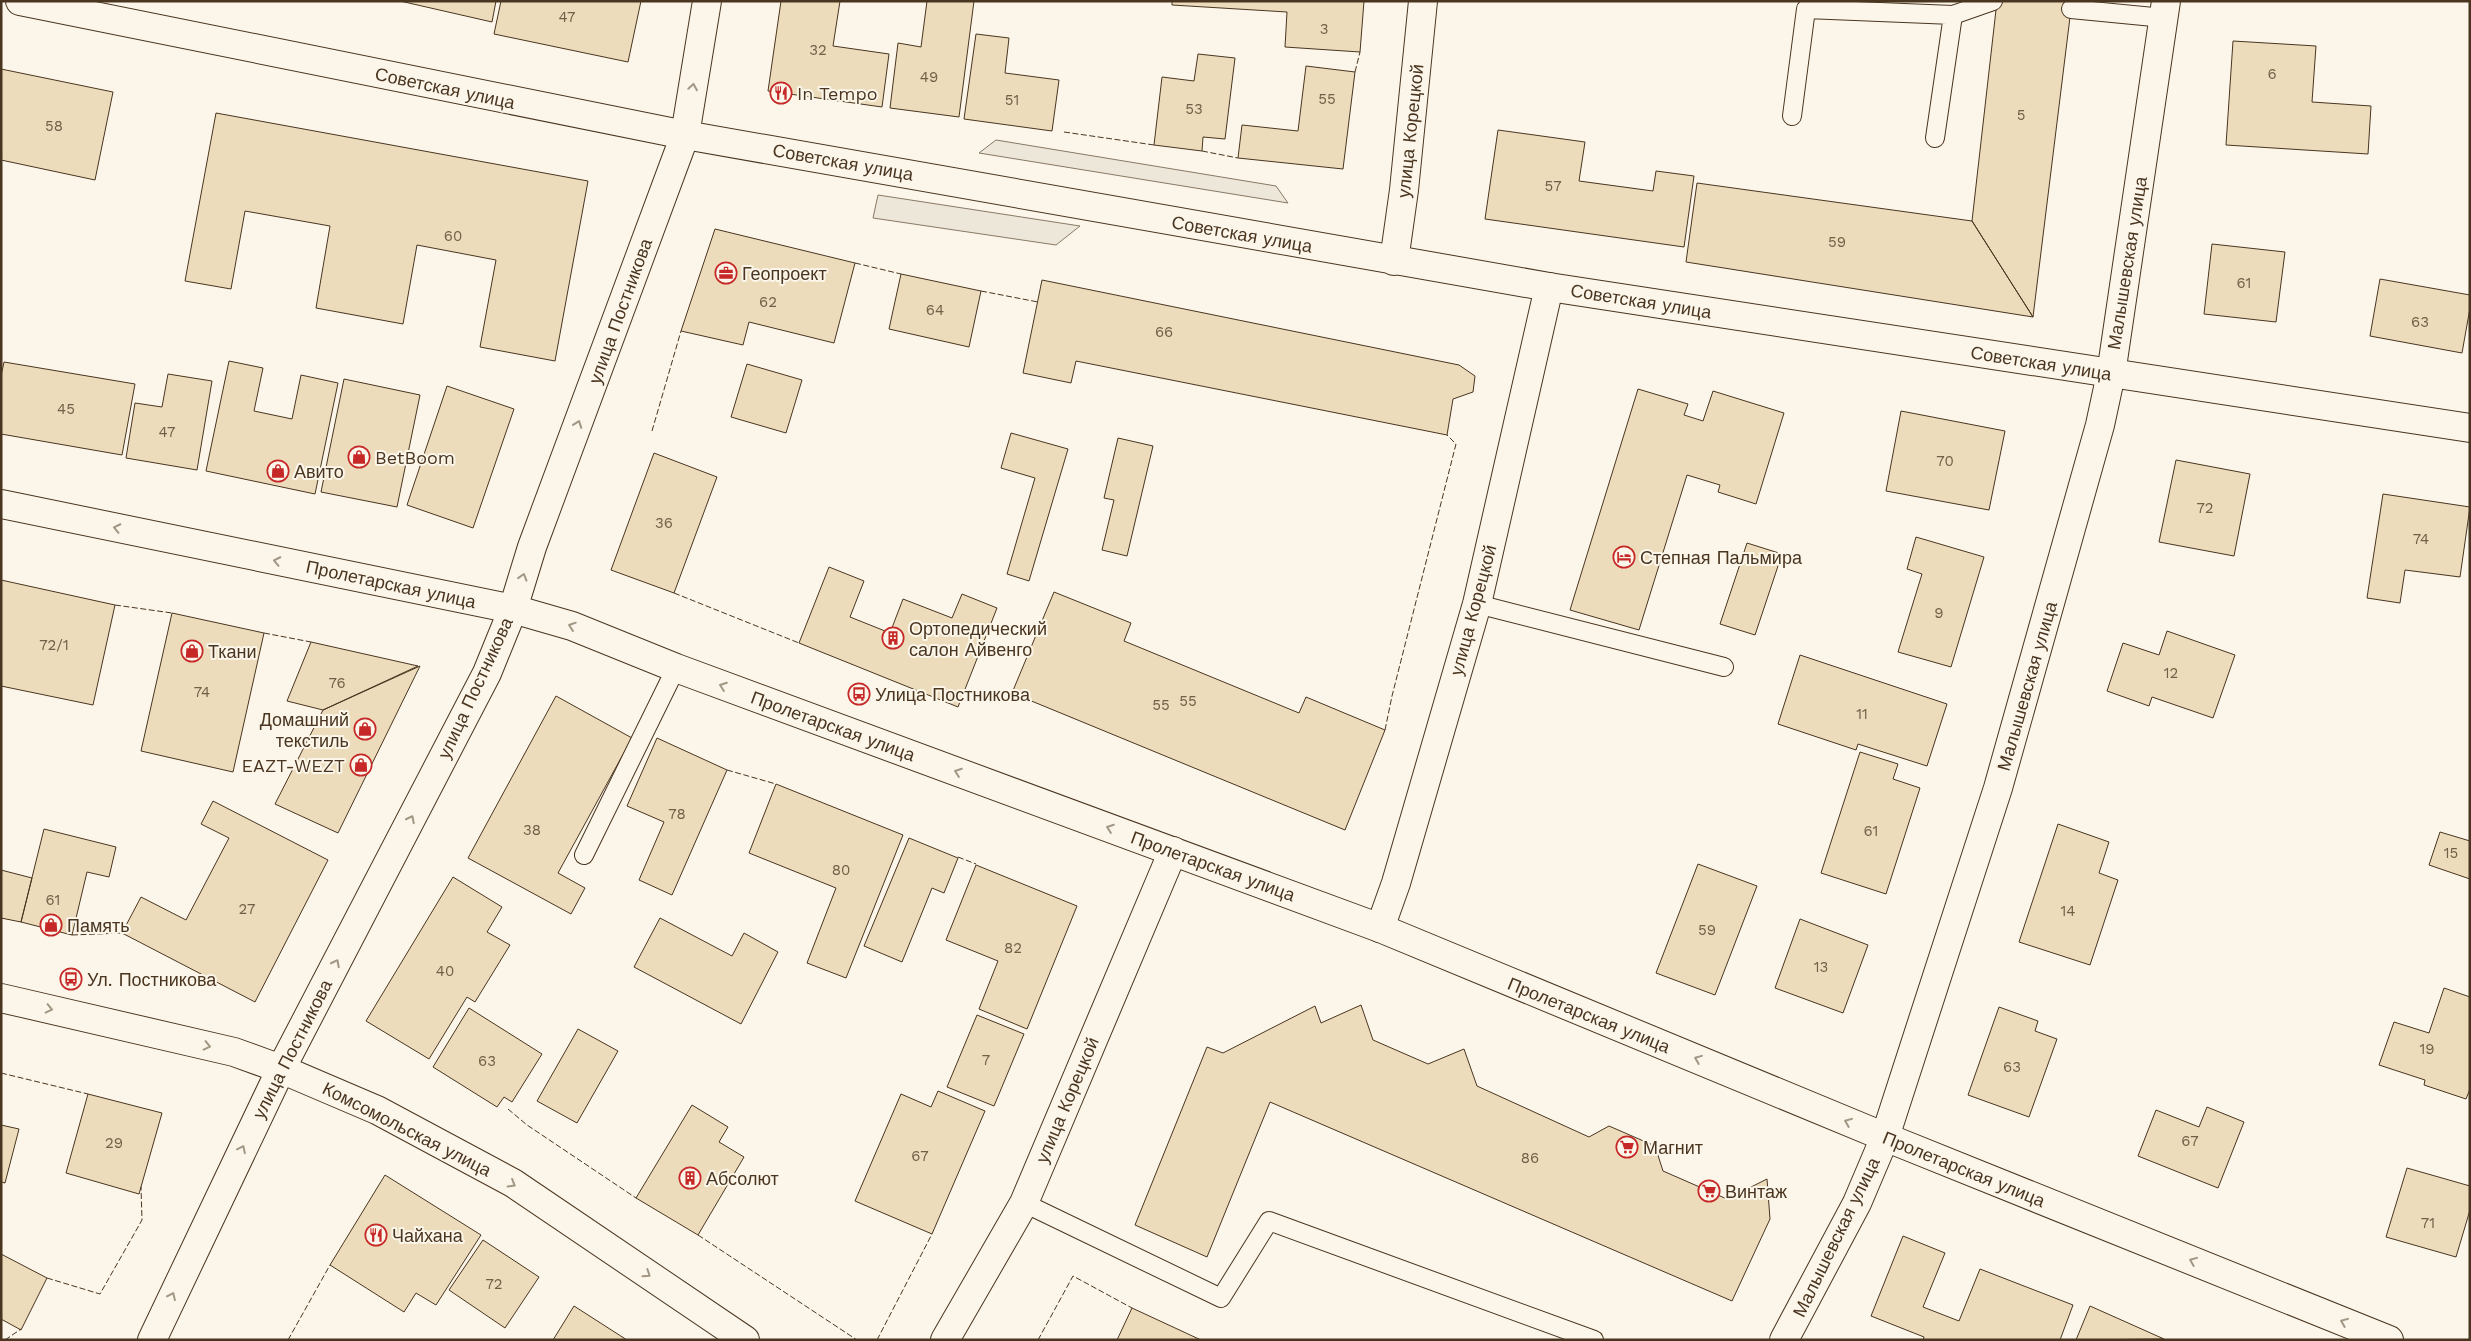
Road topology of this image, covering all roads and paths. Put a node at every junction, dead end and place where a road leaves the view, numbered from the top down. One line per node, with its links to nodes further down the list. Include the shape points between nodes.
1 (20, 1): 9 (street, Советская улица)
2 (707, 1): 9 (street, улица Постникова, one-way to 2)
3 (1423, 1): 11 (street, улица Корецкой)
4 (1993, 1): 7 (lane)
5 (2070, 9): 6 (lane)
6 (2165, 9): 13 (street, Малышевская улица)
7 (1953, 15): 8 (lane, via 1806,9); 10 (lane)
8 (1792, 116)
9 (686, 135): 11 (street, Советская улица); 17 (street, улица Постникова, one-way to 9, via 536,538)
10 (1936, 138)
11 (1394, 261): 12 (street, Советская улица)
12 (1549, 287): 13 (street, Советская улица); 16 (street, улица Корецкой)
13 (2110, 374): 14 (street, Советская улица); 25 (street, Малышевская улица, via 2100,426 1998,788)
14 (2470, 428)
15 (1, 504): 17 (street, Пролетарская улица, one-way to 15)
16 (1477, 604): 18 (lane); 22 (street, улица Корецкой)
17 (513, 609): 19 (street, Пролетарская улица, one-way to 17, via 572,626); 24 (street, улица Постникова, one-way to 17, via 487,673)
18 (1724, 667)
19 (676, 668): 20 (street, Пролетарская улица, one-way to 19); 21 (lane)
20 (1173, 851): 22 (street, Пролетарская улица); 26 (street, улица Корецкой)
21 (584, 855)
22 (1380, 928): 25 (street, Пролетарская улица, one-way to 22)
23 (1, 998): 24 (street, Комсомольская улица, one-way to 24, via 234,1052)
24 (281, 1069): 27 (street, улица Постникова, one-way to 24); 28 (street, Комсомольская улица, one-way to 28, via 376,1110 513,1183)
25 (1885, 1137): 31 (street, Малышевская улица, via 1857,1203); 32 (street, Пролетарская улица, one-way to 25)
26 (1024, 1202): 29 (street, улица Корецкой); 30 (lane, via 1221,1298 1269,1221)
27 (152, 1340)
28 (745, 1340)
29 (945, 1340)
30 (1594, 1340)
31 (1784, 1340)
32 (2389, 1340)

